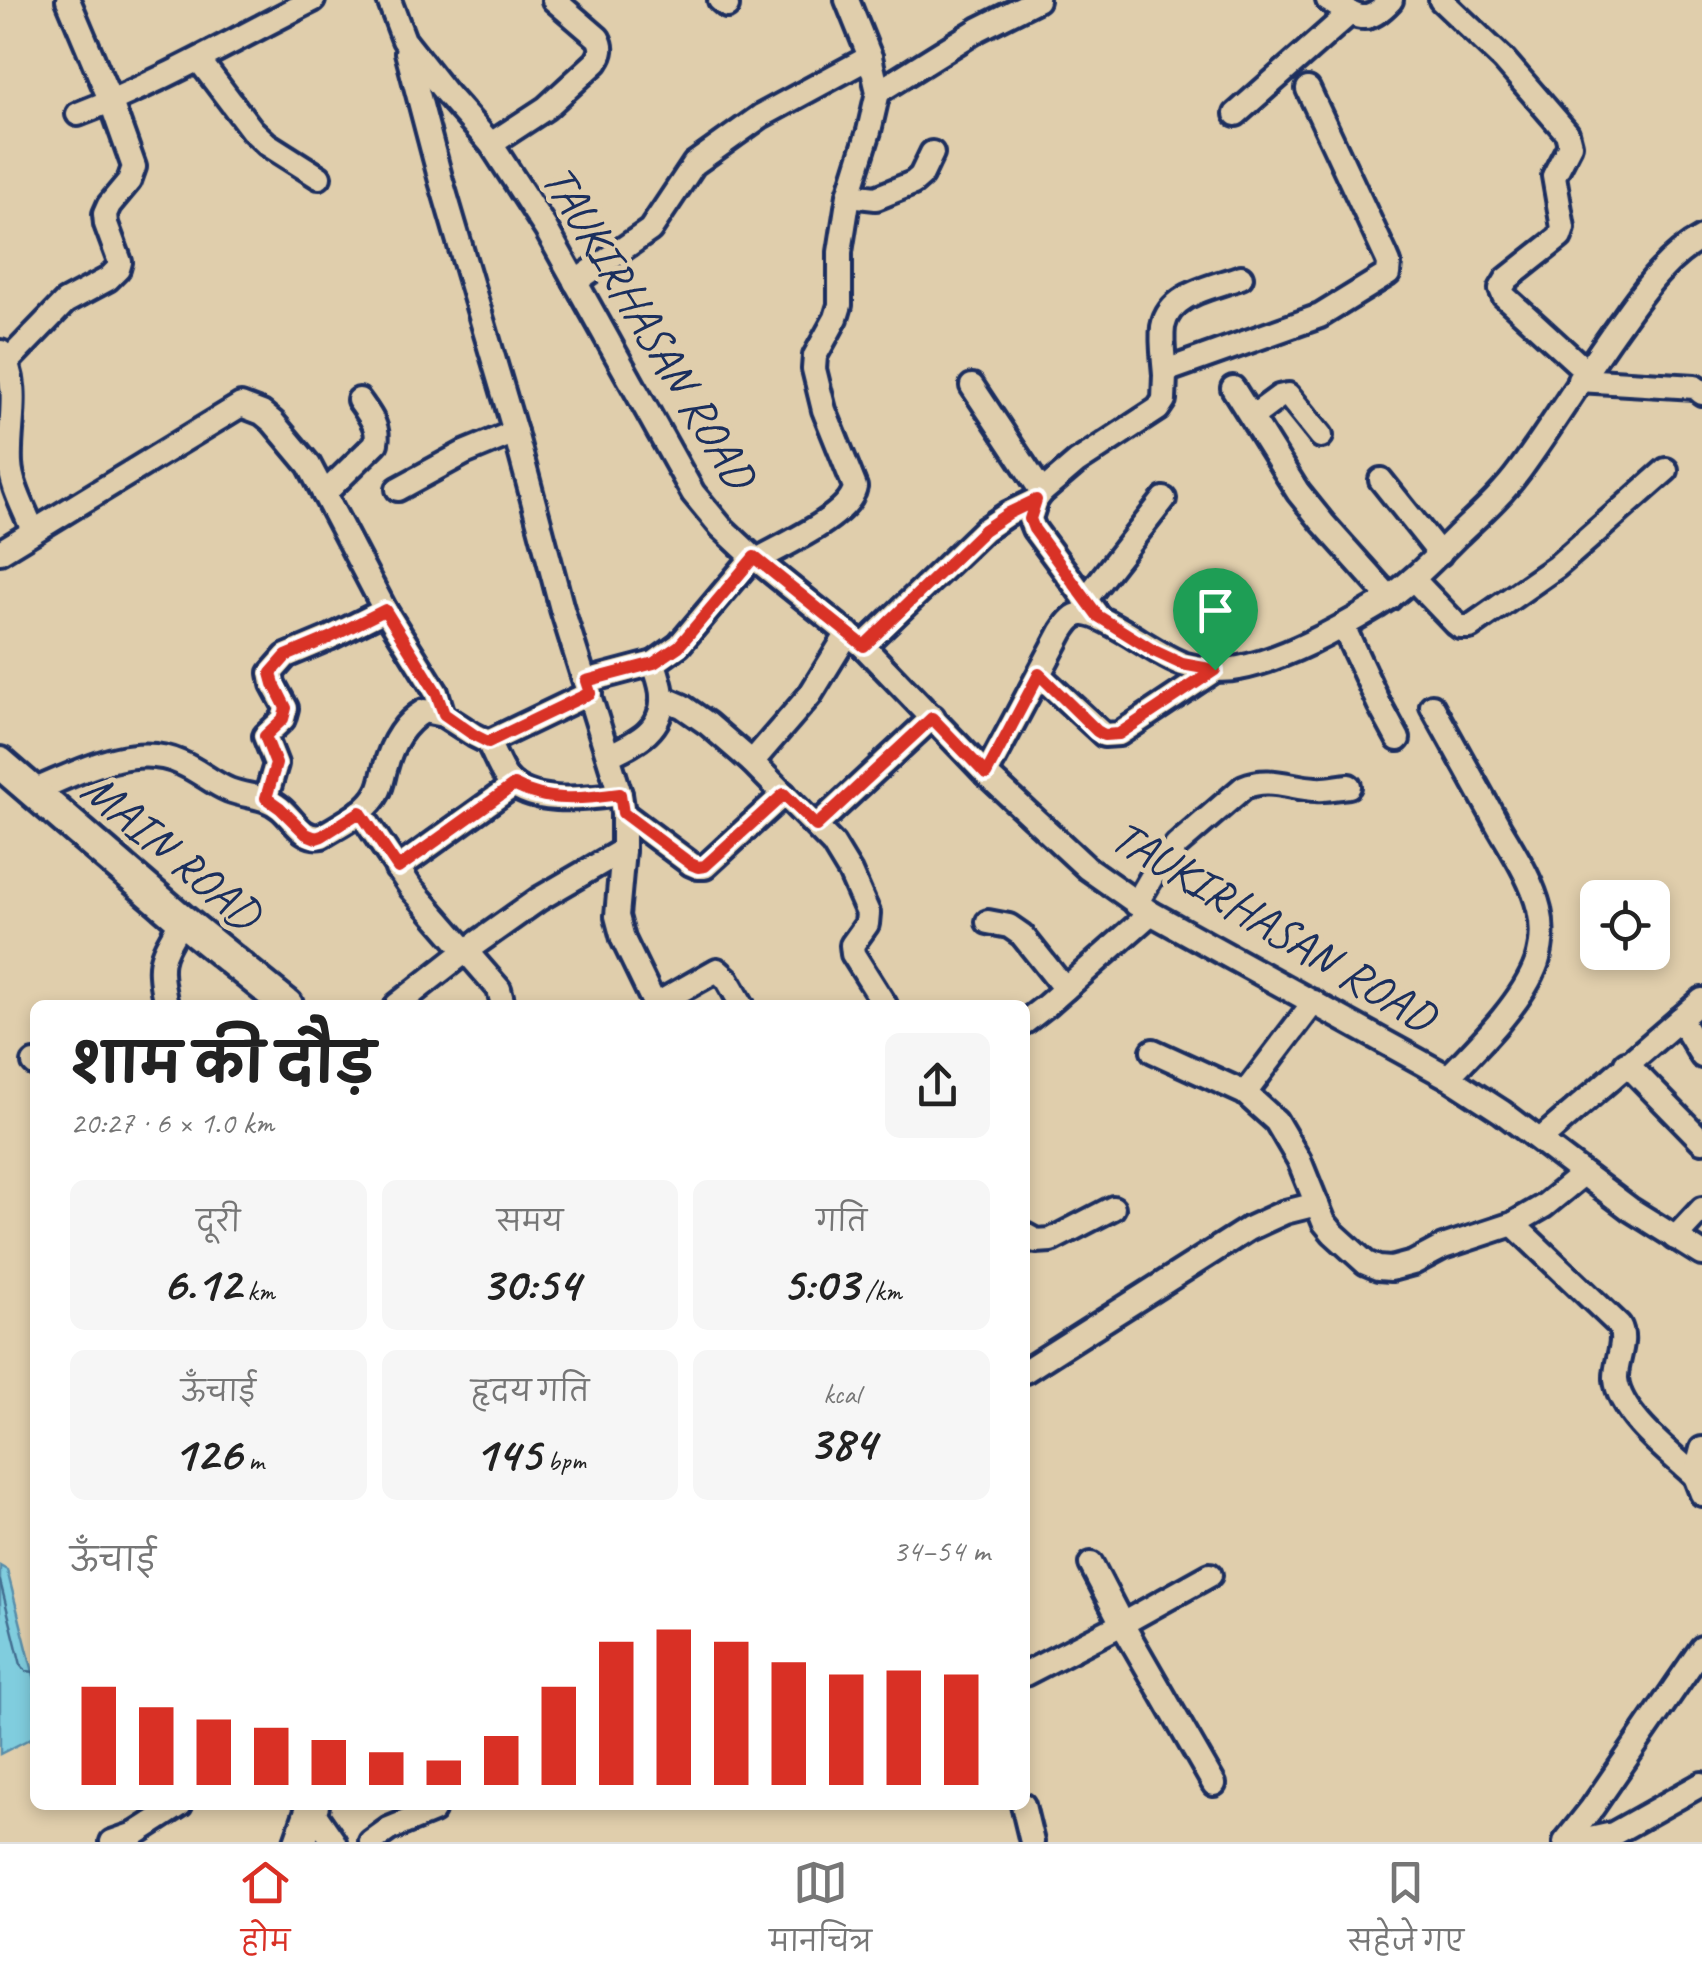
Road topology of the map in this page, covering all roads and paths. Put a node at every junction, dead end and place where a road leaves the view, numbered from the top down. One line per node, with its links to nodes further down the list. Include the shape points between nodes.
1 (68, 0): 16 (street)
2 (312, 0): 13 (street)
3 (389, 0): 11 (street, TAUKIRHASAN ROAD)
4 (554, 0): 19 (street, via 598,38 601,54 546,108)
5 (847, 0): 12 (street)
6 (1037, 0): 15 (street)
7 (1328, 0): 10 (street)
8 (1391, 0): 10 (street, via 1377,15)
9 (1440, 0): 28 (street, via 1568,133 1570,145 1554,176 1560,237 1501,290)
10 (1350, 13): 18 (street)
11 (404, 40): 19 (street, TAUKIRHASAN ROAD); 34 (street)
12 (870, 56): 15 (street); 25 (street, via 761,116 694,164 650,230)
13 (199, 60): 16 (street); 21 (street, via 252,130)
14 (1308, 90): 27 (street, via 1386,256 1388,274 1320,316)
15 (878, 92): 22 (street)
16 (111, 102): 17 (street); 26 (street, via 134,167 105,214 118,270 66,302)
17 (78, 114)
18 (1236, 114)
19 (491, 144): 25 (street, TAUKIRHASAN ROAD)
20 (932, 153): 22 (street, via 913,183 876,198)
21 (319, 177)
22 (849, 194): 45 (street, via 840,305 814,369 855,487 853,498)
23 (1702, 238): 28 (street, via 1641,294)
24 (1241, 278): 27 (street, via 1188,296 1169,311)
25 (576, 282): 45 (street, TAUKIRHASAN ROAD, via 693,493)
26 (4, 356): 42 (street, via 14,388 10,466)
27 (1165, 375): 40 (street, via 1158,409 1077,462)
28 (1582, 375): 31 (street); 44 (street, via 1519,472)
29 (972, 386): 40 (street)
30 (1233, 388): 33 (street)
31 (1702, 393)
32 (360, 400): 39 (street, via 376,427 376,443)
33 (1252, 417): 35 (street, via 1288,395); 47 (street, via 1298,492)
34 (515, 432): 38 (street); 55 (street)
35 (1321, 436)
36 (1666, 470): 46 (street, via 1556,568 1470,627 1455,623)
37 (1381, 480): 44 (street)
38 (398, 489)
39 (324, 494): 42 (street, via 273,422 241,405); 49 (street)
40 (1039, 496): 48 (street, via 1030,519 1034,529); 51 (street, via 984,530)
41 (1164, 499): 48 (street)
42 (34, 532): 43 (street)
43 (0, 552)
44 (1440, 554): 46 (street)
45 (755, 558): 51 (street, TAUKIRHASAN ROAD); 52 (street, via 679,646)
46 (1413, 579): 47 (street)
47 (1390, 598): 50 (street)
48 (1091, 608): 53 (street, via 1154,651); 54 (street, via 1072,618)
49 (385, 610): 58 (street); 70 (street, via 286,656 271,673 286,708 265,736 276,764)
50 (1344, 626): 53 (street, via 1268,660); 60 (street)
51 (856, 640): 59 (street, TAUKIRHASAN ROAD); 63 (street)
52 (654, 663): 55 (street); 56 (street)
53 (1215, 670): 54 (street, via 1119,734 1104,735)
54 (1039, 674): 65 (street)
55 (588, 687): 61 (street); 62 (street)
56 (662, 698): 62 (street, via 653,728); 63 (street, via 708,724)
57 (1432, 706): 96 (street, via 1540,914 1536,964 1522,990)
58 (444, 714): 61 (street); 72 (street, via 424,711 412,718 392,746 378,793)
59 (932, 718): 65 (street, TAUKIRHASAN ROAD); 73 (street)
60 (1398, 739)
61 (488, 742): 66 (street)
62 (610, 755): 71 (street)
63 (752, 762): 69 (street)
64 (2, 768): 68 (main road, MAIN ROAD)
65 (986, 774): 76 (street, TAUKIRHASAN ROAD, via 1087,868)
66 (514, 785): 71 (street, via 532,795); 75 (street)
67 (1349, 786): 76 (street, via 1244,787 1177,845 1154,873)
68 (32, 791): 70 (street, via 139,755 178,761 229,790); 77 (main road, MAIN ROAD)
69 (784, 794): 71 (street, via 698,867); 73 (street)
70 (266, 798): 72 (street, via 316,838)
71 (622, 804): 74 (street)
72 (360, 812): 75 (street)
73 (816, 826): 88 (street, via 850,872 868,912 852,954)
74 (623, 850): 79 (street); 85 (street, via 617,916)
75 (398, 868): 79 (street)
76 (1143, 908): 80 (street); 90 (street, TAUKIRHASAN ROAD)
77 (182, 920): 81 (street, via 161,957); 82 (main road, MAIN ROAD)
78 (988, 922): 80 (street, via 1022,935)
79 (467, 950): 83 (street); 84 (street)
80 (1066, 989): 91 (street)
81 (165, 1000)
82 (281, 1000)
83 (403, 1000)
84 (503, 1000)
85 (653, 1000)
86 (664, 1000): 87 (street, via 716,970)
87 (739, 1000)
88 (881, 1000)
89 (1702, 1000): 92 (street)
90 (1314, 1002): 96 (street, TAUKIRHASAN ROAD); 97 (street)
91 (1030, 1018)
92 (1680, 1018): 94 (street); 95 (street)
93 (1153, 1050): 97 (street)
94 (1702, 1056)
95 (1626, 1063): 98 (street); 99 (street)
96 (1448, 1076): 98 (street, TAUKIRHASAN ROAD)
97 (1245, 1093): 101 (street, via 1276,1121)
98 (1540, 1140): 100 (street, TAUKIRHASAN ROAD)
99 (1702, 1141)
100 (1584, 1174): 104 (street); 106 (street, TAUKIRHASAN ROAD)
101 (1317, 1204): 104 (street, via 1333,1234 1366,1264 1391,1270); 108 (street, via 1248,1229)
102 (1113, 1208): 105 (street, via 1051,1240)
103 (1702, 1209): 106 (street)
104 (1513, 1224): 110 (street, via 1619,1325 1618,1390)
105 (1030, 1238)
106 (1675, 1238): 107 (street, TAUKIRHASAN ROAD)
107 (1702, 1254)
108 (1030, 1368)
109 (1702, 1449): 110 (street)
110 (1698, 1485)
111 (1091, 1564): 113 (street)
112 (1210, 1574): 113 (street)
113 (1122, 1624): 115 (street); 116 (street)
114 (1702, 1648): 128 (street)
115 (1030, 1671)
116 (1214, 1784)
117 (1702, 1784): 129 (street, via 1613,1834)
118 (172, 1810): 123 (street)
119 (311, 1810): 124 (main road)
120 (313, 1810): 125 (street)
121 (1024, 1810): 127 (street)
122 (433, 1811): 126 (street)
123 (112, 1842)
124 (300, 1842)
125 (334, 1842)
126 (370, 1842)
127 (1032, 1842)
128 (1565, 1842)
129 (1576, 1842)

